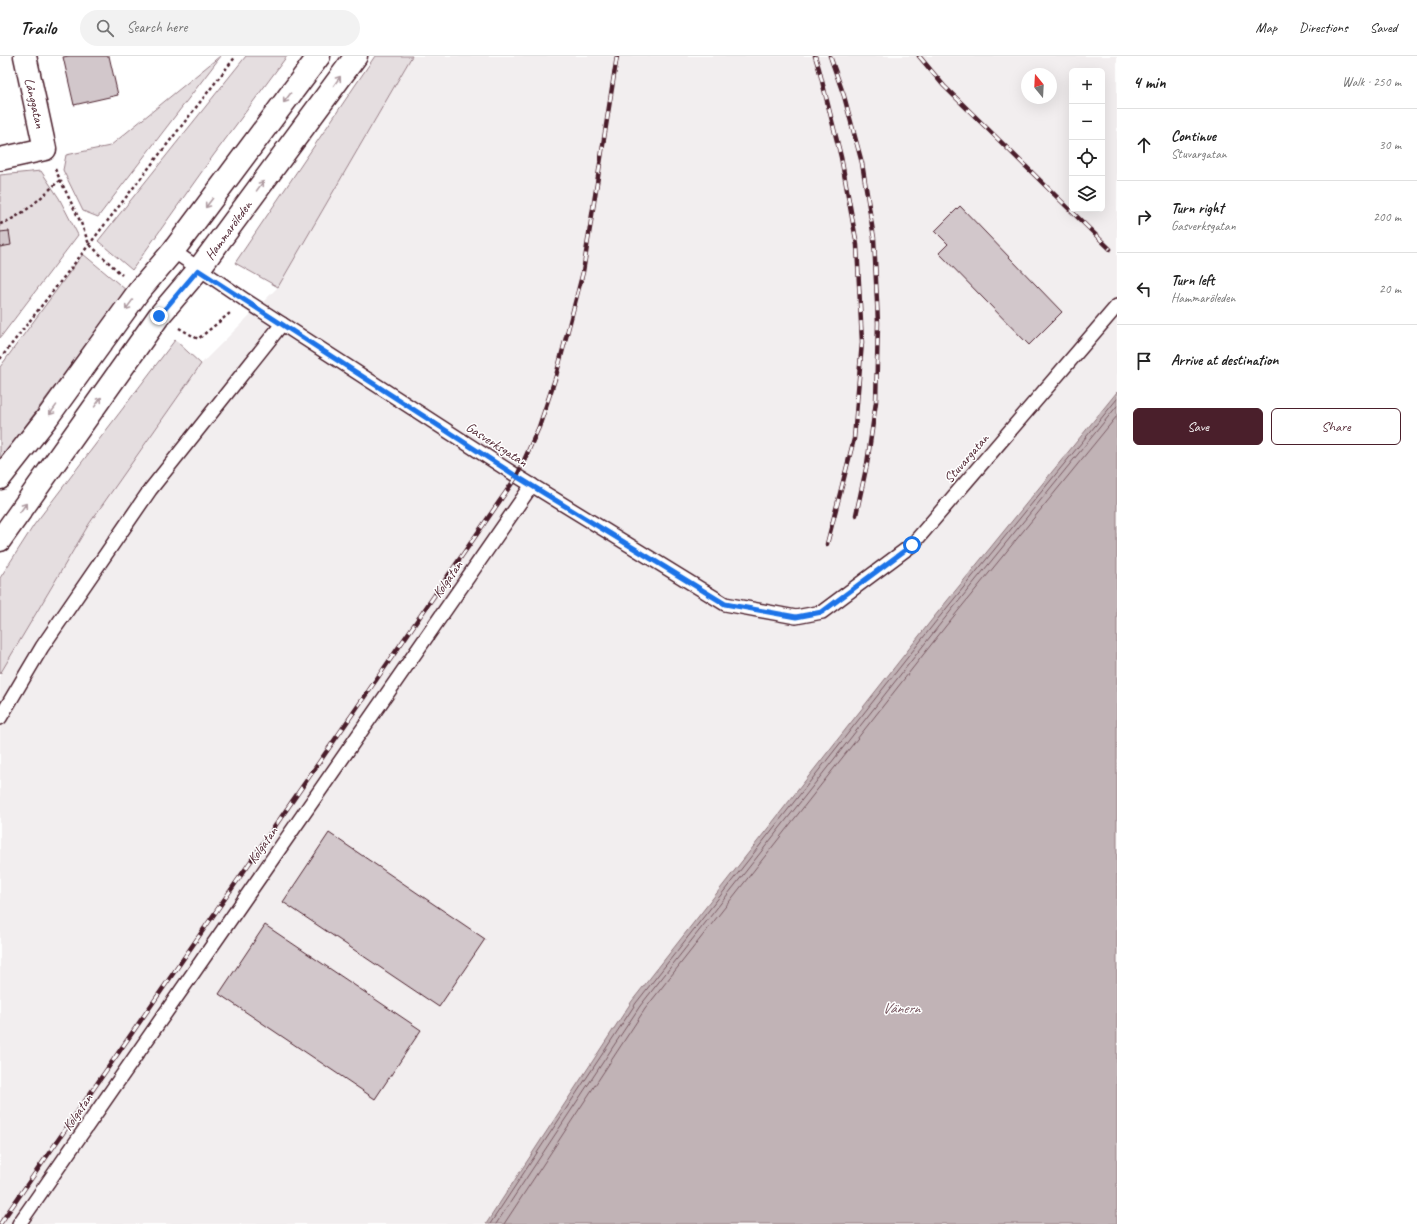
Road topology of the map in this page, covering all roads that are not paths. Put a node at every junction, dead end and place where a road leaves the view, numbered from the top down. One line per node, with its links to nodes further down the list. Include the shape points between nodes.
1 (25, 56): 4 (main road, Långgatan, via 45,149)
2 (319, 56): 5 (main road, one-way to 5)
3 (356, 56): 6 (main road, Hammaröleden, one-way to 3)
4 (0, 159)
5 (173, 251): 6 (lane, Gasverksgatan); 9 (main road, one-way to 9, via 139,292)
6 (198, 270): 8 (lane, Gasverksgatan); 11 (main road, Hammaröleden, one-way to 6, via 159,316)
7 (1117, 306): 12 (lane, Stuvargatan, via 912,545)
8 (282, 324): 10 (lane, Gasverksgatan); 13 (lane, via 150,490 42,647)
9 (0, 478)
10 (532, 485): 12 (lane, Gasverksgatan, via 725,604 796,617); 14 (lane, Kolgatan)
11 (0, 540)
12 (822, 612)
13 (0, 718)
14 (19, 1224)

